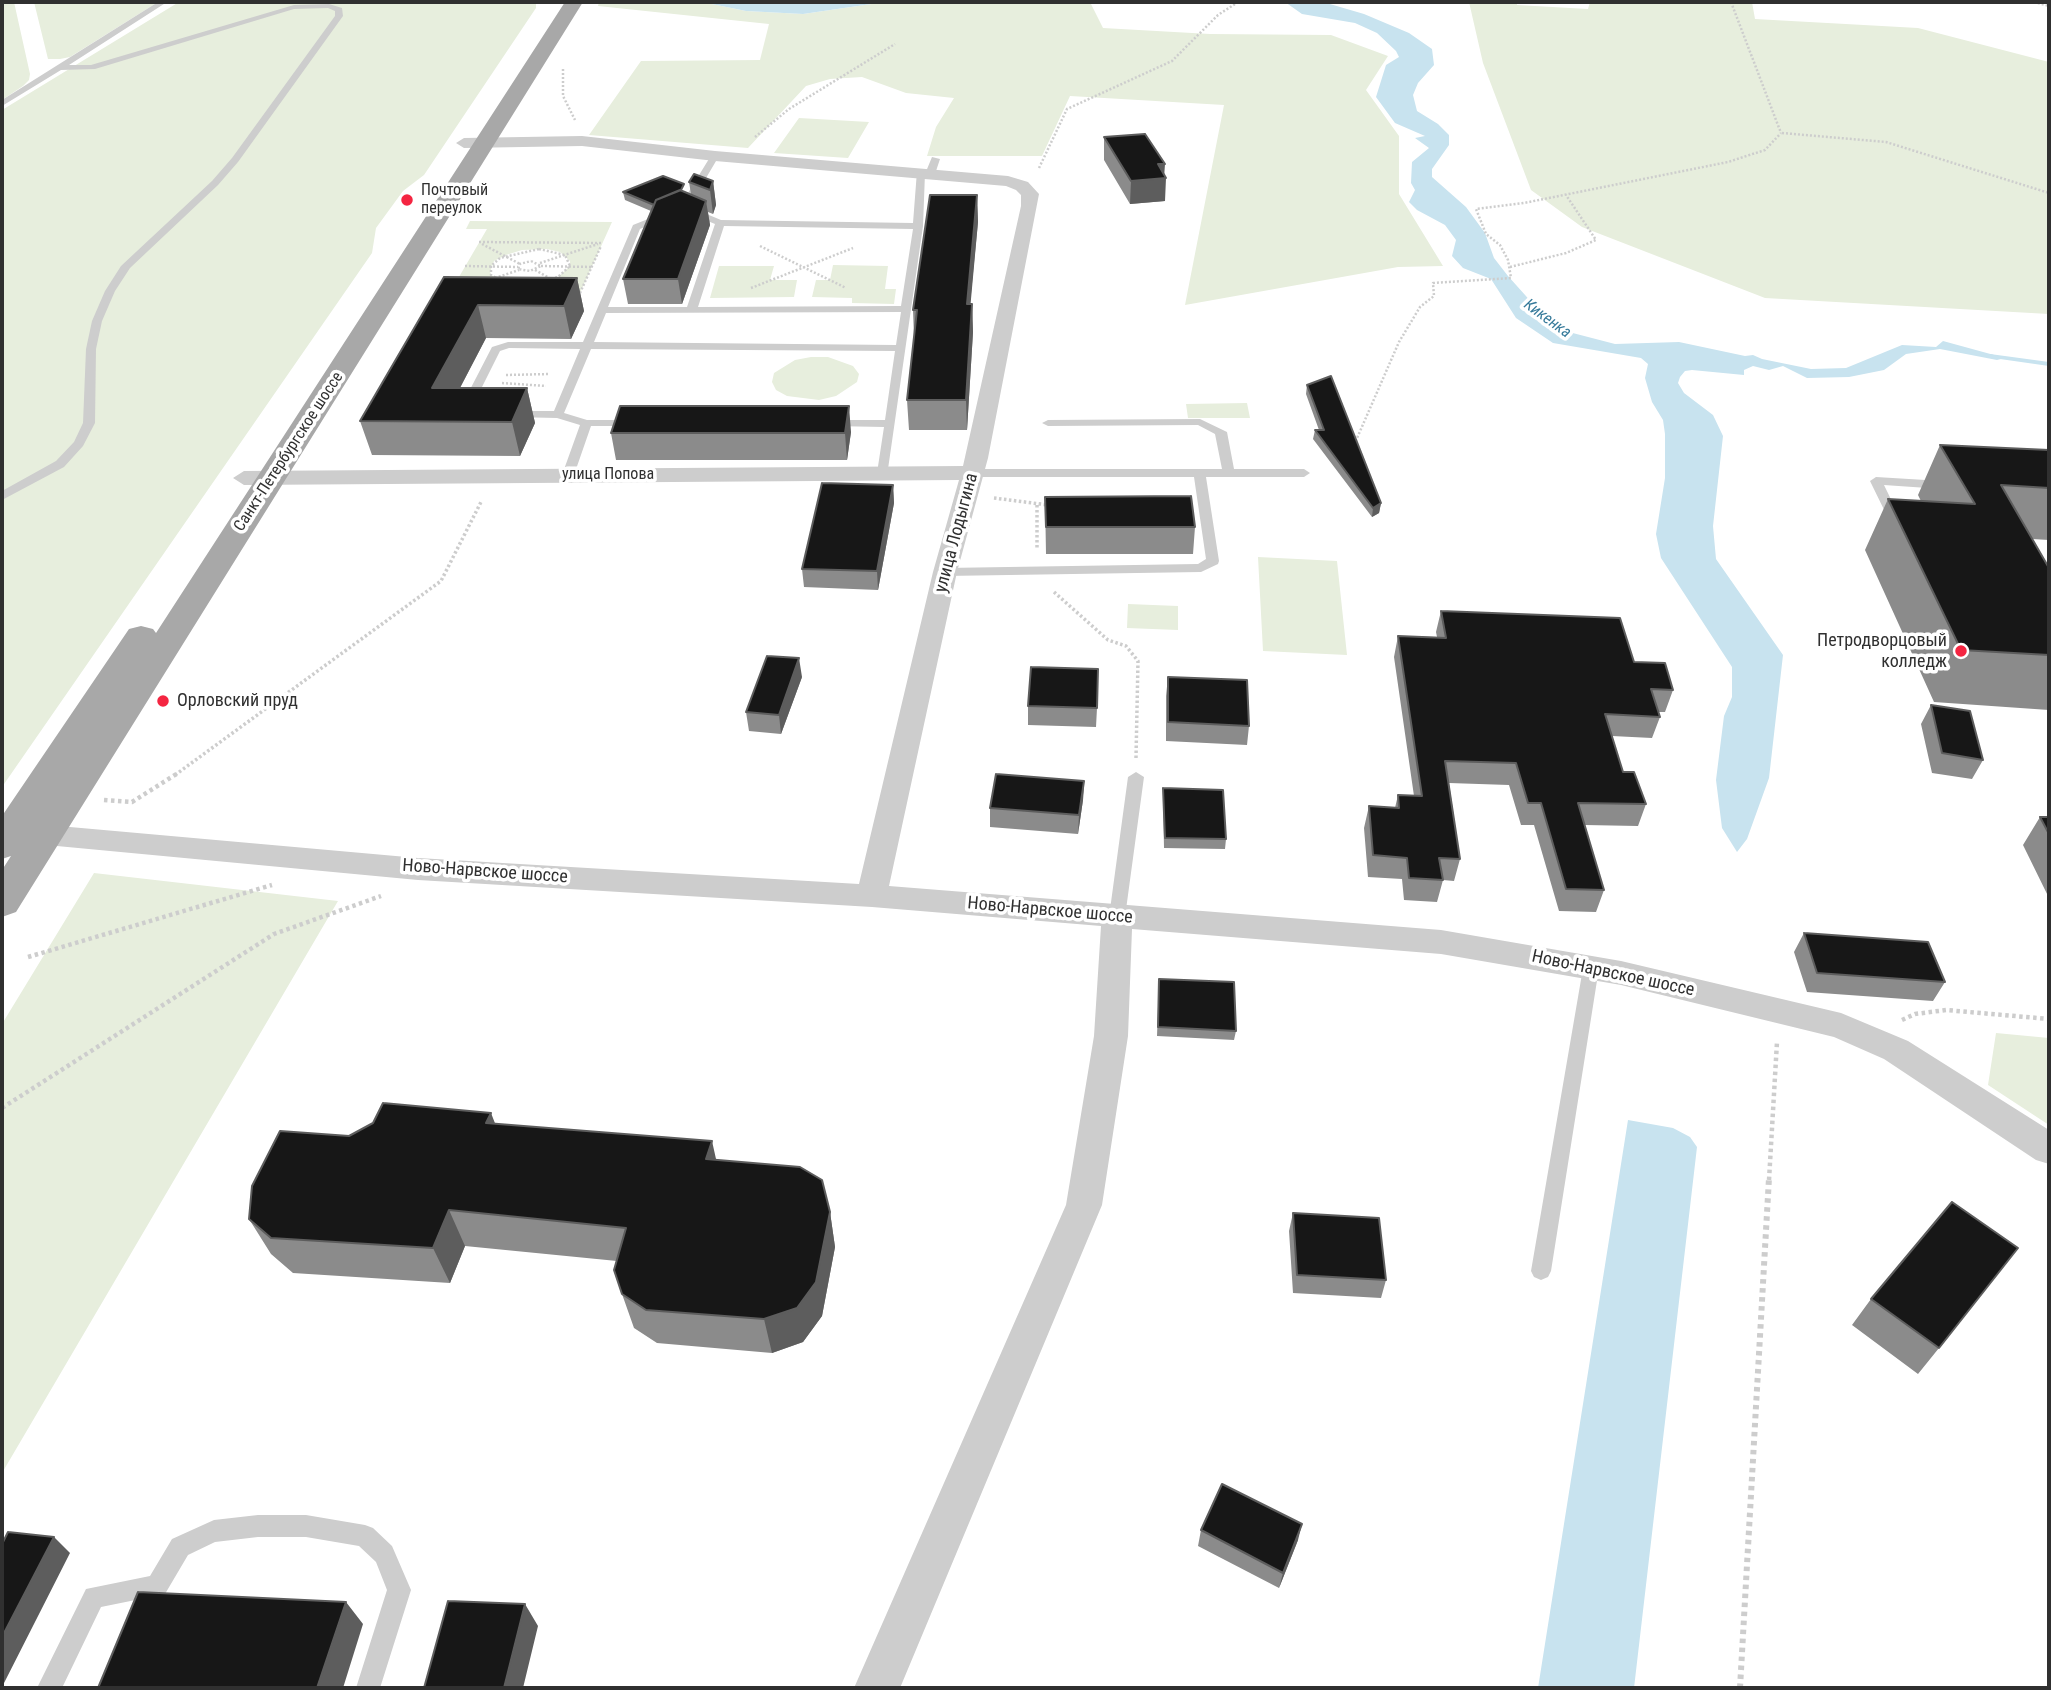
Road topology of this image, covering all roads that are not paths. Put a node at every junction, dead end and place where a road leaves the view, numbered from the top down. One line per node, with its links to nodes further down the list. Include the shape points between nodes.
1 (163, 2): 4 (lane)
2 (557, 2): 6 (main road, Санкт-Петербургское шоссе)
3 (574, 2): 6 (main road, Санкт-Петербургское шоссе)
4 (58, 68): 5 (lane); 33 (lane, via 92,67 294,7 339,10 235,160 126,266 110,291 91,349 89,423 79,443 60,464)
5 (2, 104)
6 (475, 143): 7 (street, via 582,141); 30 (main road, Санкт-Петербургское шоссе)
7 (715, 156): 8 (street); 9 (lane)
8 (928, 169): 11 (lane); 31 (street, улица Лодыгина, via 1015,183 1030,194)
9 (684, 208): 10 (lane); 13 (lane, via 636,227)
10 (720, 225): 11 (lane); 14 (lane)
11 (914, 226): 12 (lane)
12 (906, 309): 14 (lane); 16 (lane)
13 (602, 310): 14 (lane); 15 (lane)
14 (691, 311)
15 (586, 346): 16 (lane); 17 (lane, via 508,345 496,349 466,409); 19 (lane)
16 (901, 348): 24 (lane)
17 (473, 414)
18 (497, 414): 19 (lane)
19 (558, 415): 20 (lane)
20 (586, 423): 21 (lane); 29 (lane)
21 (650, 423)
22 (817, 423): 24 (lane)
23 (1048, 423): 27 (lane, via 1200,422 1221,432)
24 (889, 424): 25 (lane)
25 (883, 473): 29 (street, улица Попова); 31 (street, улица Попова)
26 (1200, 474): 27 (lane); 31 (lane); 36 (lane, via 1213,561 1201,568)
27 (1229, 474): 28 (lane)
28 (1304, 474)
29 (568, 475): 30 (street, улица Попова)
30 (259, 478): 35 (main road, Санкт-Петербургское шоссе); 39 (main road, Санкт-Петербургское шоссе)
31 (969, 483): 36 (street, улица Лодыгина)
32 (1956, 486): 34 (lane, via 1876,481)
33 (2, 496)
34 (1901, 530)
35 (185, 568)
36 (945, 572): 40 (street, улица Лодыгина)
37 (156, 612): 39 (main road, Санкт-Петербургское шоссе)
38 (1136, 777): 42 (lane)
39 (19, 837): 40 (street, Ново-Нарвское шоссе, via 418,869); 41 (main road, Санкт-Петербургское шоссе)
40 (872, 896): 42 (street, Ново-Нарвское шоссе)
41 (2, 902)
42 (1117, 918): 43 (street, Ново-Нарвское шоссе, via 1441,942); 48 (street, via 1111,1035 1084,1205)
43 (1591, 968): 44 (street, Ново-Нарвское шоссе, via 1841,1026 1940,1076); 45 (lane)
44 (2049, 1149)
45 (1541, 1272)
46 (49, 1688): 47 (lane, via 94,1597 157,1586 180,1547 214,1531 258,1526 343,1531 365,1536 384,1554 400,1590)
47 (368, 1688)
48 (877, 1688)

